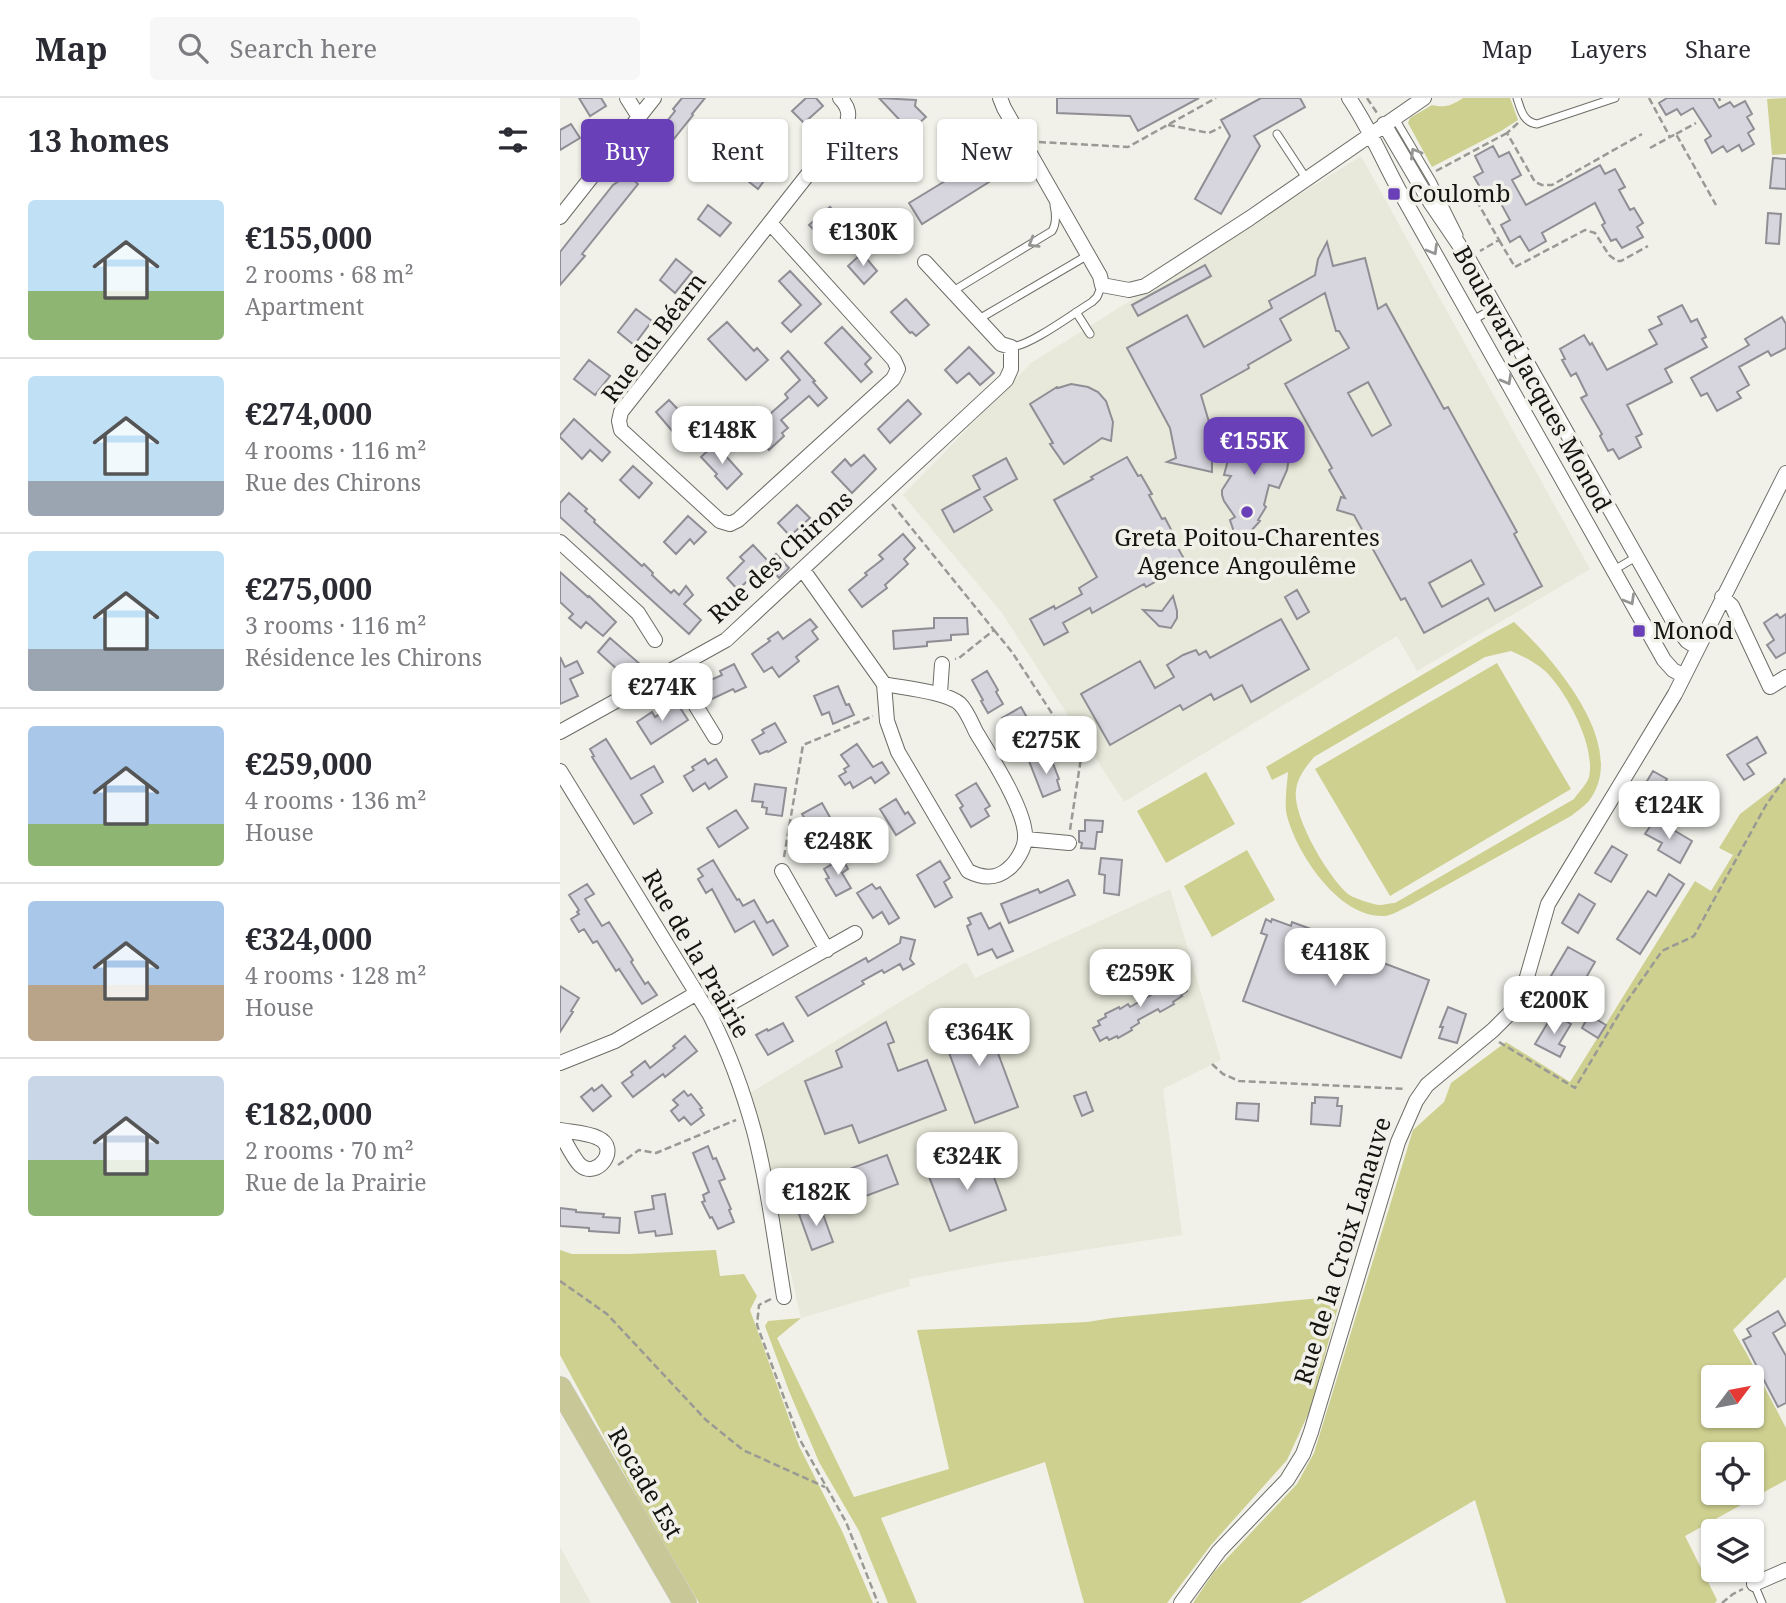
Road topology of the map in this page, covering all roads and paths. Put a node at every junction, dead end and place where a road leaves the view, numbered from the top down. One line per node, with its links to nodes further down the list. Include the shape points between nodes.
1 (627, 98): 12 (street)
2 (654, 98): 12 (street)
3 (841, 98): 34 (street, Rue du Béarn, via 849,116 846,126)
4 (1000, 98): 14 (street)
5 (1216, 98): 17 (path)
6 (1349, 98): 19 (street, Boulevard Jacques Monod)
7 (1367, 98): 15 (path)
8 (1424, 98): 15 (street)
9 (1517, 98): 13 (lane)
10 (1615, 98): 13 (lane, via 1537,124)
11 (1649, 98): 24 (path)
12 (639, 117): 33 (street)
13 (1524, 118): 20 (path)
14 (1011, 119)
15 (1389, 121): 19 (street); 28 (lane, one-way to 15); 38 (street, Boulevard Jacques Monod, via 1430,202)
16 (1696, 123): 23 (path)
17 (1168, 125): 18 (path, via 1209,133); 25 (path, via 1128,147)
18 (1220, 127)
19 (1371, 133): 29 (street); 45 (street, Boulevard Jacques Monod, one-way to 45)
20 (1507, 133): 22 (path, via 1535,183 1542,185 1552,185); 28 (path)
21 (1277, 134): 29 (lane)
22 (1642, 134)
23 (1676, 134): 24 (path); 31 (path)
24 (1670, 137): 26 (path)
25 (1037, 142)
26 (1650, 148)
27 (1037, 166): 30 (street)
28 (1428, 175): 32 (lane)
29 (1306, 178): 40 (street, via 1144,286 1129,290)
30 (1049, 187): 37 (street); 41 (lane, one-way to 41, via 1056,219 1052,231)
31 (1716, 205)
32 (1444, 206): 35 (path, via 1471,191); 38 (lane)
33 (560, 217)
34 (771, 224): 34 (street, Rue du Béarn, via 621,412 619,421 621,430 720,521 730,524 893,379 898,369)
35 (1499, 240): 36 (path, via 1516,267 1585,230 1595,233 1617,261); 38 (path)
36 (1648, 246)
37 (1088, 254): 40 (street); 44 (lane)
38 (1468, 258): 42 (street, Boulevard Jacques Monod)
39 (925, 262): 41 (street)
40 (1101, 285): 43 (lane, via 1092,302)
41 (953, 291): 44 (street)
42 (1496, 307): 45 (lane); 51 (street, Boulevard Jacques Monod)
43 (1076, 312): 46 (lane); 47 (lane, via 1028,342)
44 (979, 319): 47 (street, via 1001,344)
45 (1473, 320): 53 (street, Boulevard Jacques Monod, one-way to 53)
46 (1090, 334)
47 (1011, 347): 49 (street, Rue des Chirons, via 1012,369 1006,380)
48 (1786, 472): 54 (street, Rue de la Croix Lanauve)
49 (884, 494): 52 (street, Rue des Chirons); 55 (path)
50 (560, 542): 56 (street, via 638,613)
51 (1636, 557): 53 (lane); 57 (street, Boulevard Jacques Monod, via 1677,628)
52 (803, 570): 59 (street, Rue des Chirons, via 726,640); 62 (street)
53 (1613, 570): 60 (street, Boulevard Jacques Monod, one-way to 60, via 1664,660)
54 (1723, 597): 57 (street, Rue de la Croix Lanauve); 61 (street, via 1732,606 1770,687)
55 (994, 629): 58 (path, via 959,658); 70 (path, via 1081,758)
56 (655, 640)
57 (1698, 648): 60 (street, Rue de la Croix Lanauve)
58 (942, 664): 63 (street)
59 (674, 670): 65 (street, Rue des Chirons); 66 (street)
60 (1684, 676): 76 (street, Rue de la Croix Lanauve, via 1548,904 1518,1000)
61 (1786, 677)
62 (884, 684): 63 (street); 64 (street)
63 (940, 693): 69 (street, via 961,704 1012,794)
64 (886, 711): 69 (street, via 898,752 968,871 994,877 1007,870); 71 (path, via 803,745)
65 (560, 732)
66 (715, 737)
67 (560, 771): 74 (street, Rue de la Prairie)
68 (1786, 777): 76 (path, via 1694,936 1662,951 1575,1088)
69 (1026, 839): 70 (street)
70 (1069, 843)
71 (782, 871): 73 (street)
72 (855, 933): 73 (street)
73 (827, 950): 75 (street)
74 (697, 993): 75 (street, Rue de la Prairie); 77 (street, via 615,1041)
75 (710, 1015): 80 (street, Rue de la Prairie)
76 (1488, 1035): 79 (street, Rue de la Croix Lanauve)
77 (560, 1063)
78 (1212, 1064): 79 (path, via 1239,1081)
79 (1423, 1090): 93 (street, Rue de la Croix Lanauve, via 1398,1142 1303,1454 1286,1480 1219,1551)
80 (749, 1115): 82 (path, via 656,1153 639,1150 618,1166); 84 (street, Rue de la Prairie)
81 (560, 1131): 82 (street, via 605,1142); 82 (street, via 580,1165 592,1169)
82 (606, 1160)
83 (560, 1281): 87 (path, via 607,1314 706,1420 743,1450)
84 (784, 1297): 87 (path, via 759,1304 757,1325 799,1438)
85 (560, 1388): 91 (main road, Rocade Est)
86 (560, 1414): 90 (main road, Rocade Est)
87 (827, 1488): 92 (path, via 846,1522)
88 (1786, 1570): 89 (street)
89 (1754, 1584): 94 (path); 95 (lane)
90 (668, 1603)
91 (685, 1603)
92 (878, 1603)
93 (1181, 1603)
94 (1722, 1603)
95 (1762, 1603)

